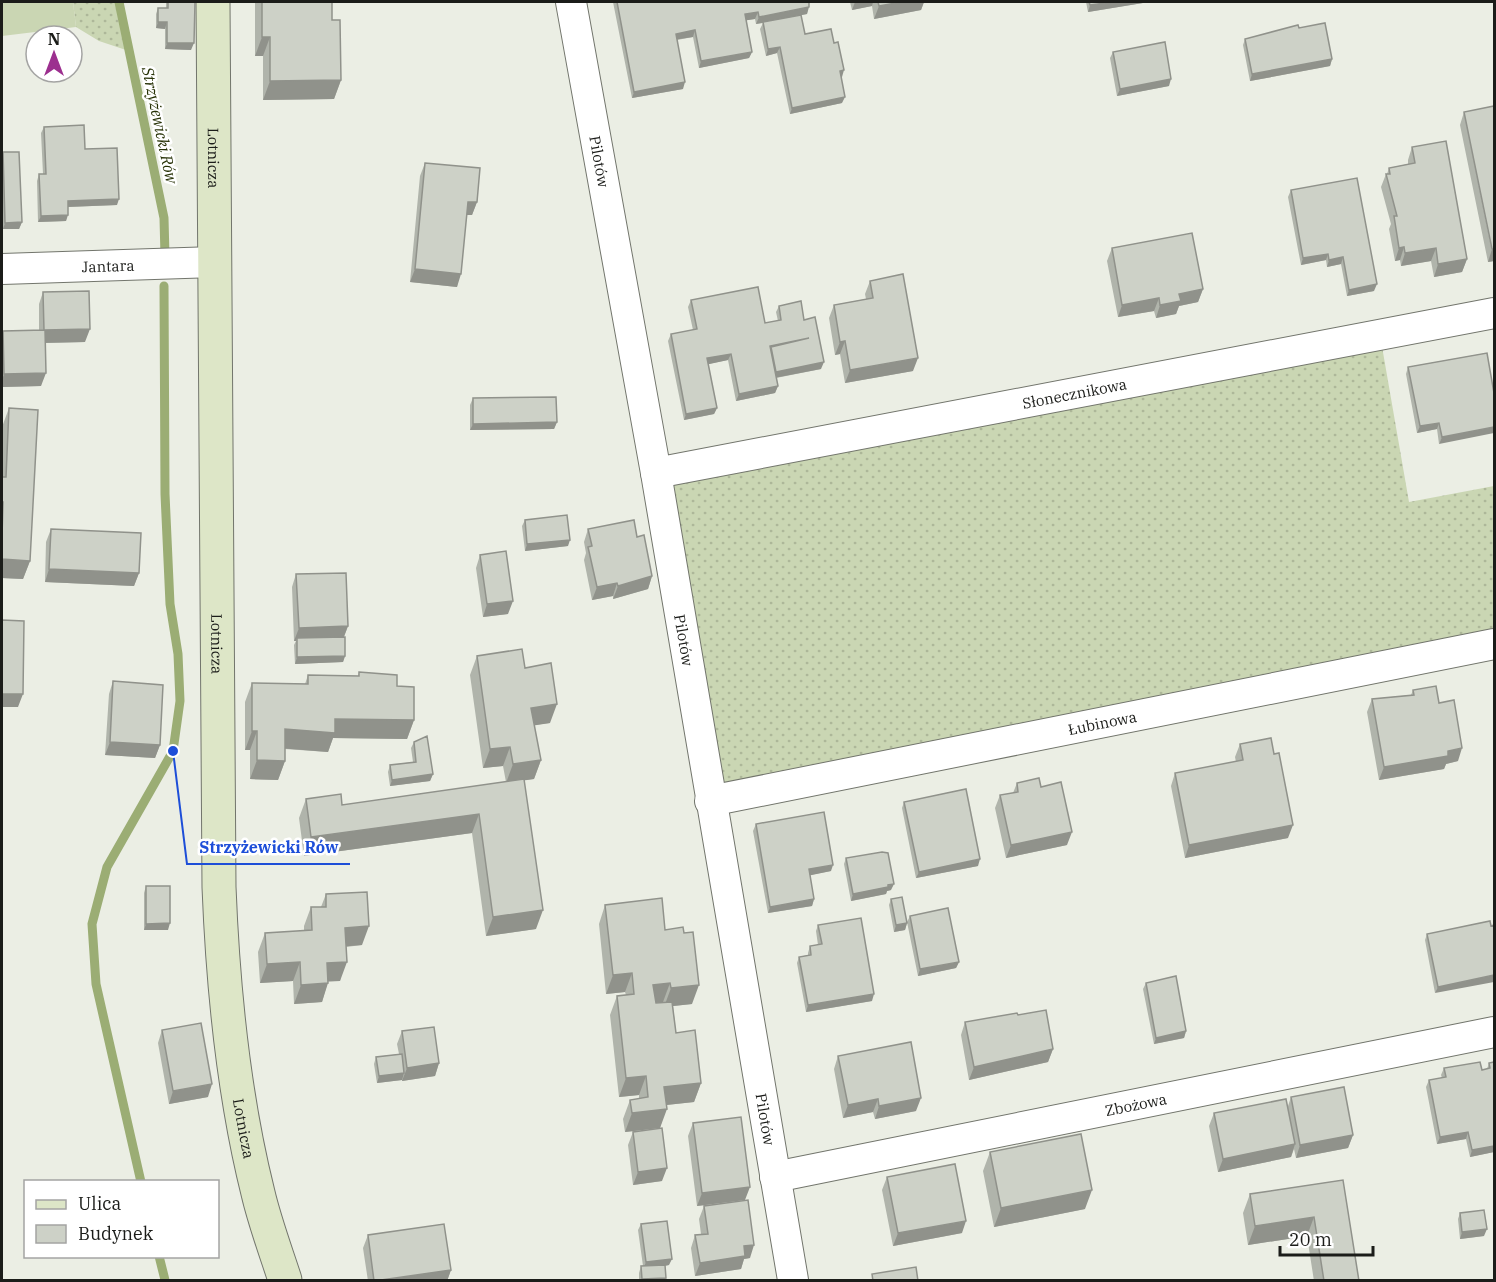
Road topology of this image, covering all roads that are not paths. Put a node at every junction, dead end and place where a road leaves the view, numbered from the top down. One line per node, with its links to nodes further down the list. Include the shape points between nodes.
1 (213, 2): 3 (street, Lotnicza)
2 (571, 2): 6 (street, Pilotów)
3 (215, 262): 4 (street, Jantara); 11 (street, Lotnicza, via 222,979 258,1194)
4 (2, 269)
5 (1494, 313): 6 (street, Słonecznikowa)
6 (656, 473): 8 (street, Pilotów)
7 (1494, 644): 8 (street, Łubinowa)
8 (710, 801): 10 (street, Pilotów)
9 (1494, 1032): 10 (street, Zbożowa)
10 (775, 1177): 12 (street, Pilotów)
11 (285, 1281)
12 (793, 1281)

